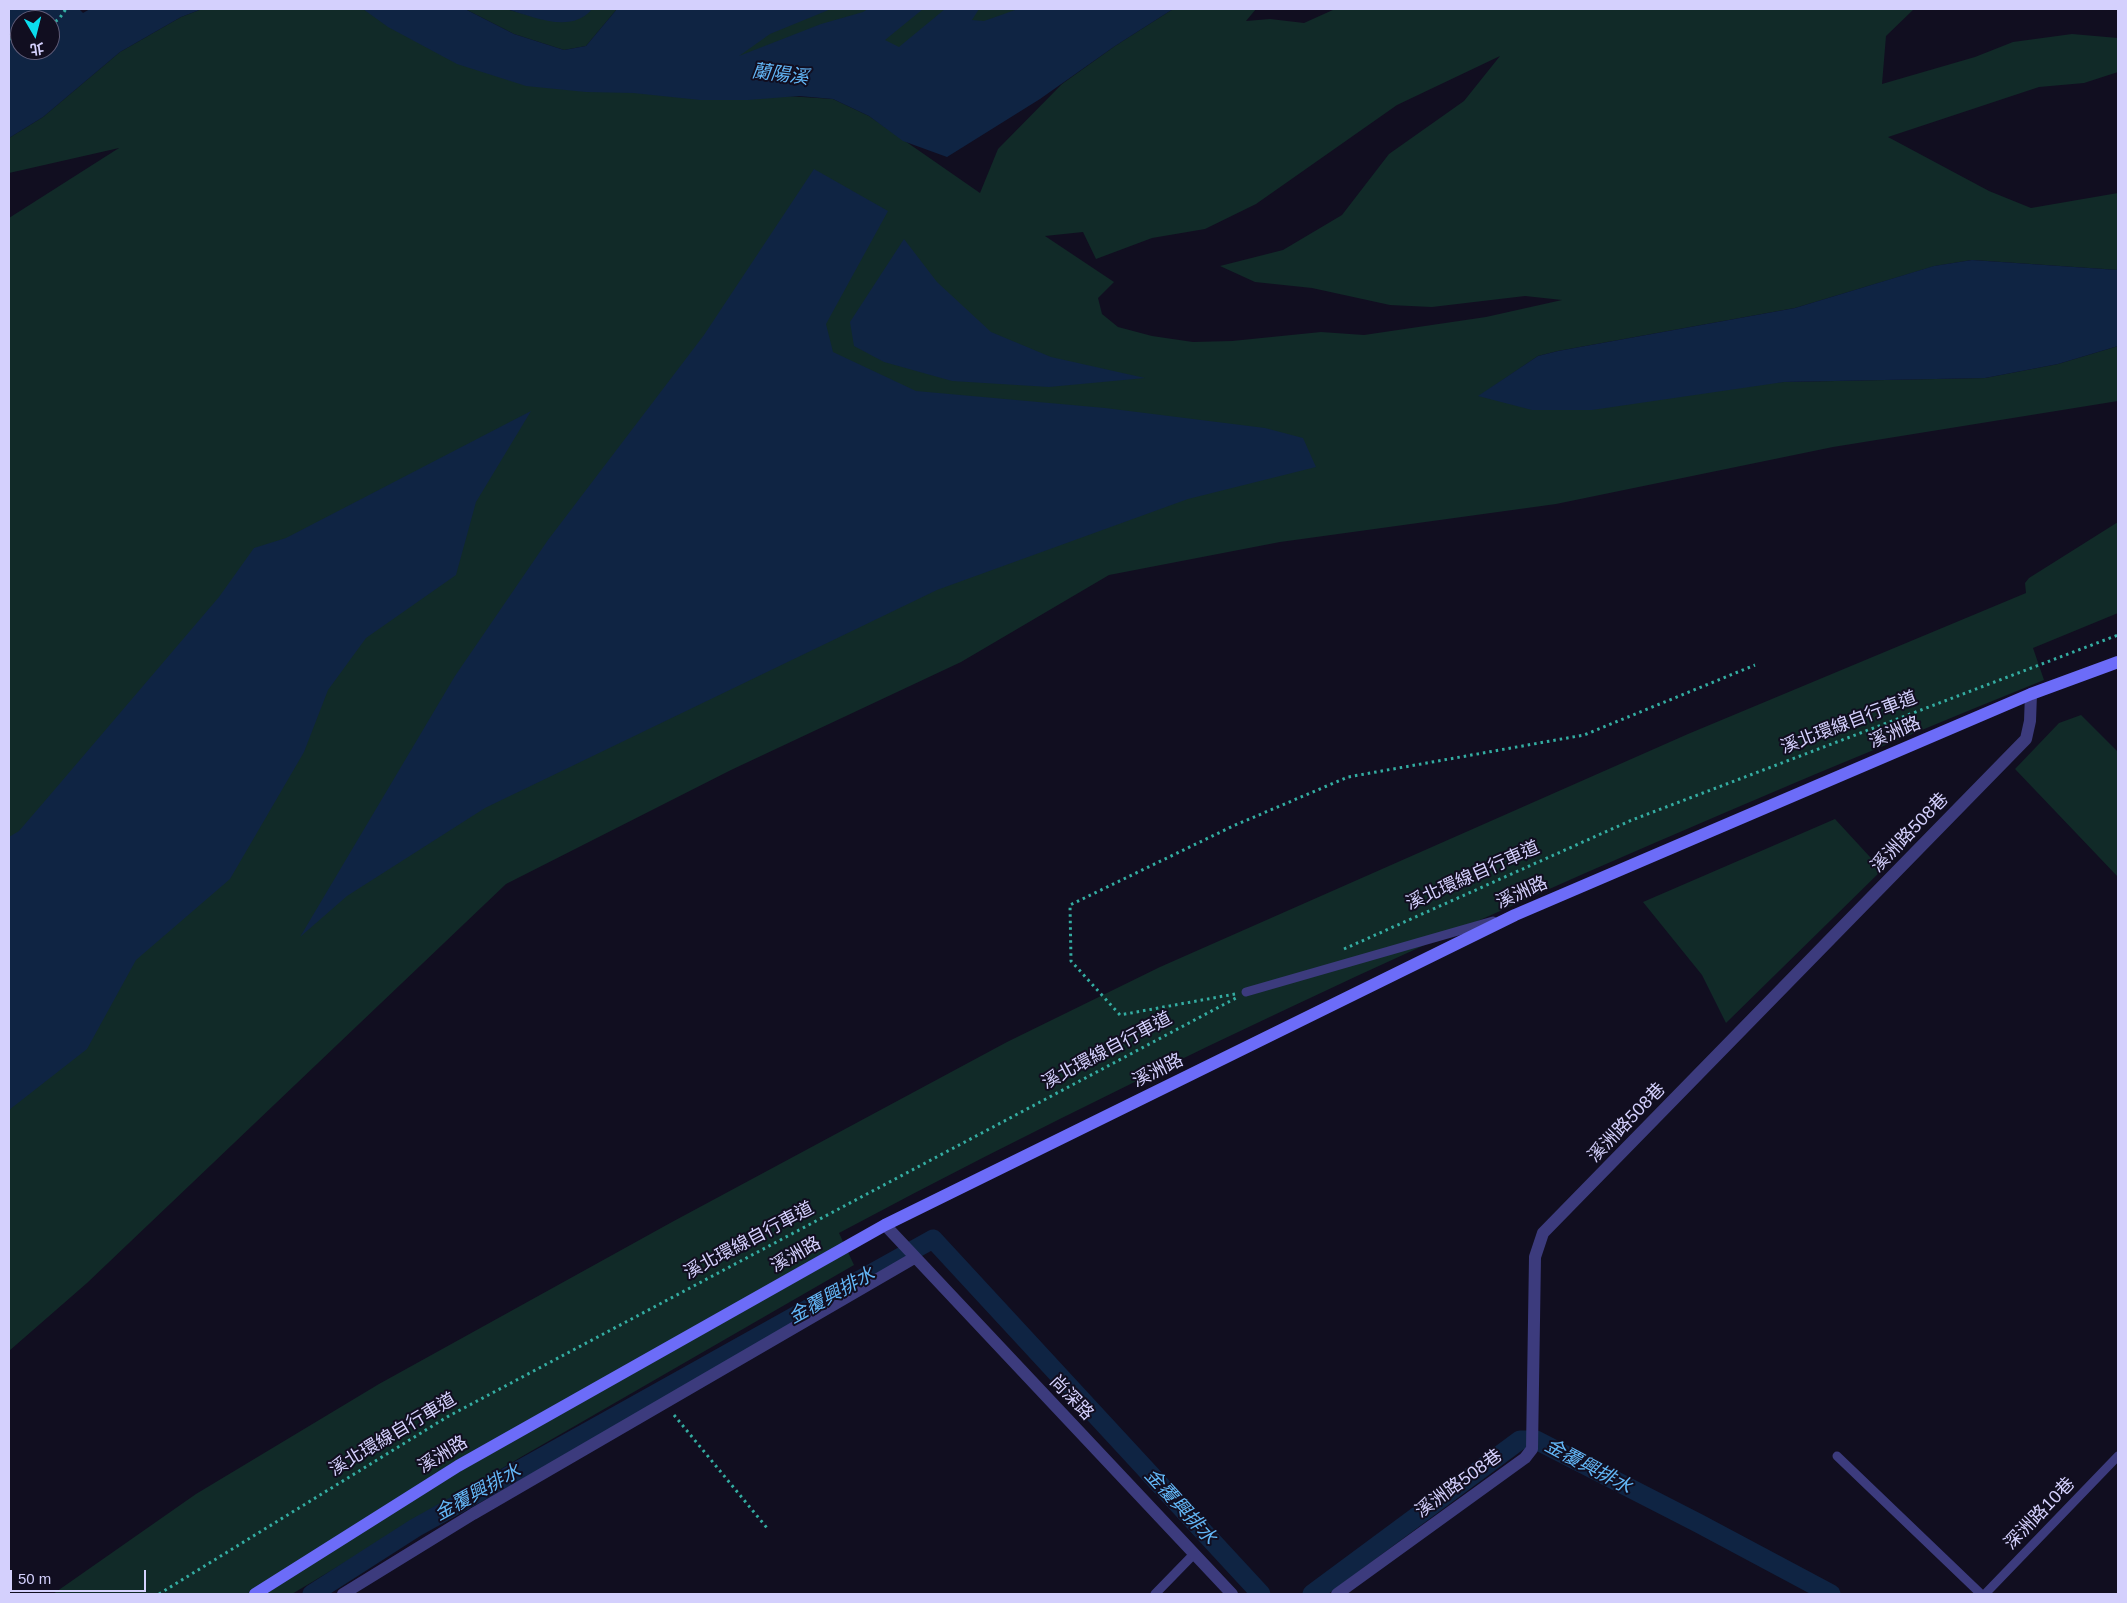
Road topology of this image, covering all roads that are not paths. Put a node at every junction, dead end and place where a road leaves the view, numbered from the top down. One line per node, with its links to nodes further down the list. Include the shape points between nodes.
1 (2118, 662): 2 (street, 溪洲路)
2 (2031, 694): 3 (street, 溪洲路); 14 (street, 溪洲路508巷, via 2026,739 1543,1233 1535,1257 1532,1449 1526,1458)
3 (1515, 915): 4 (lane); 5 (street, 溪洲路)
4 (1246, 992)
5 (885, 1226): 6 (street, 尚深路); 10 (street, 溪洲路, via 458,1466)
6 (914, 1258): 9 (street, 尚深路); 11 (street, via 473,1514)
7 (1837, 1456): 15 (lane)
8 (2118, 1456): 15 (lane, 深洲路10巷)
9 (1194, 1554): 12 (lane); 13 (street, 尚深路)
10 (255, 1594)
11 (342, 1594)
12 (1154, 1594)
13 (1232, 1594)
14 (1337, 1594)
15 (1983, 1594)

